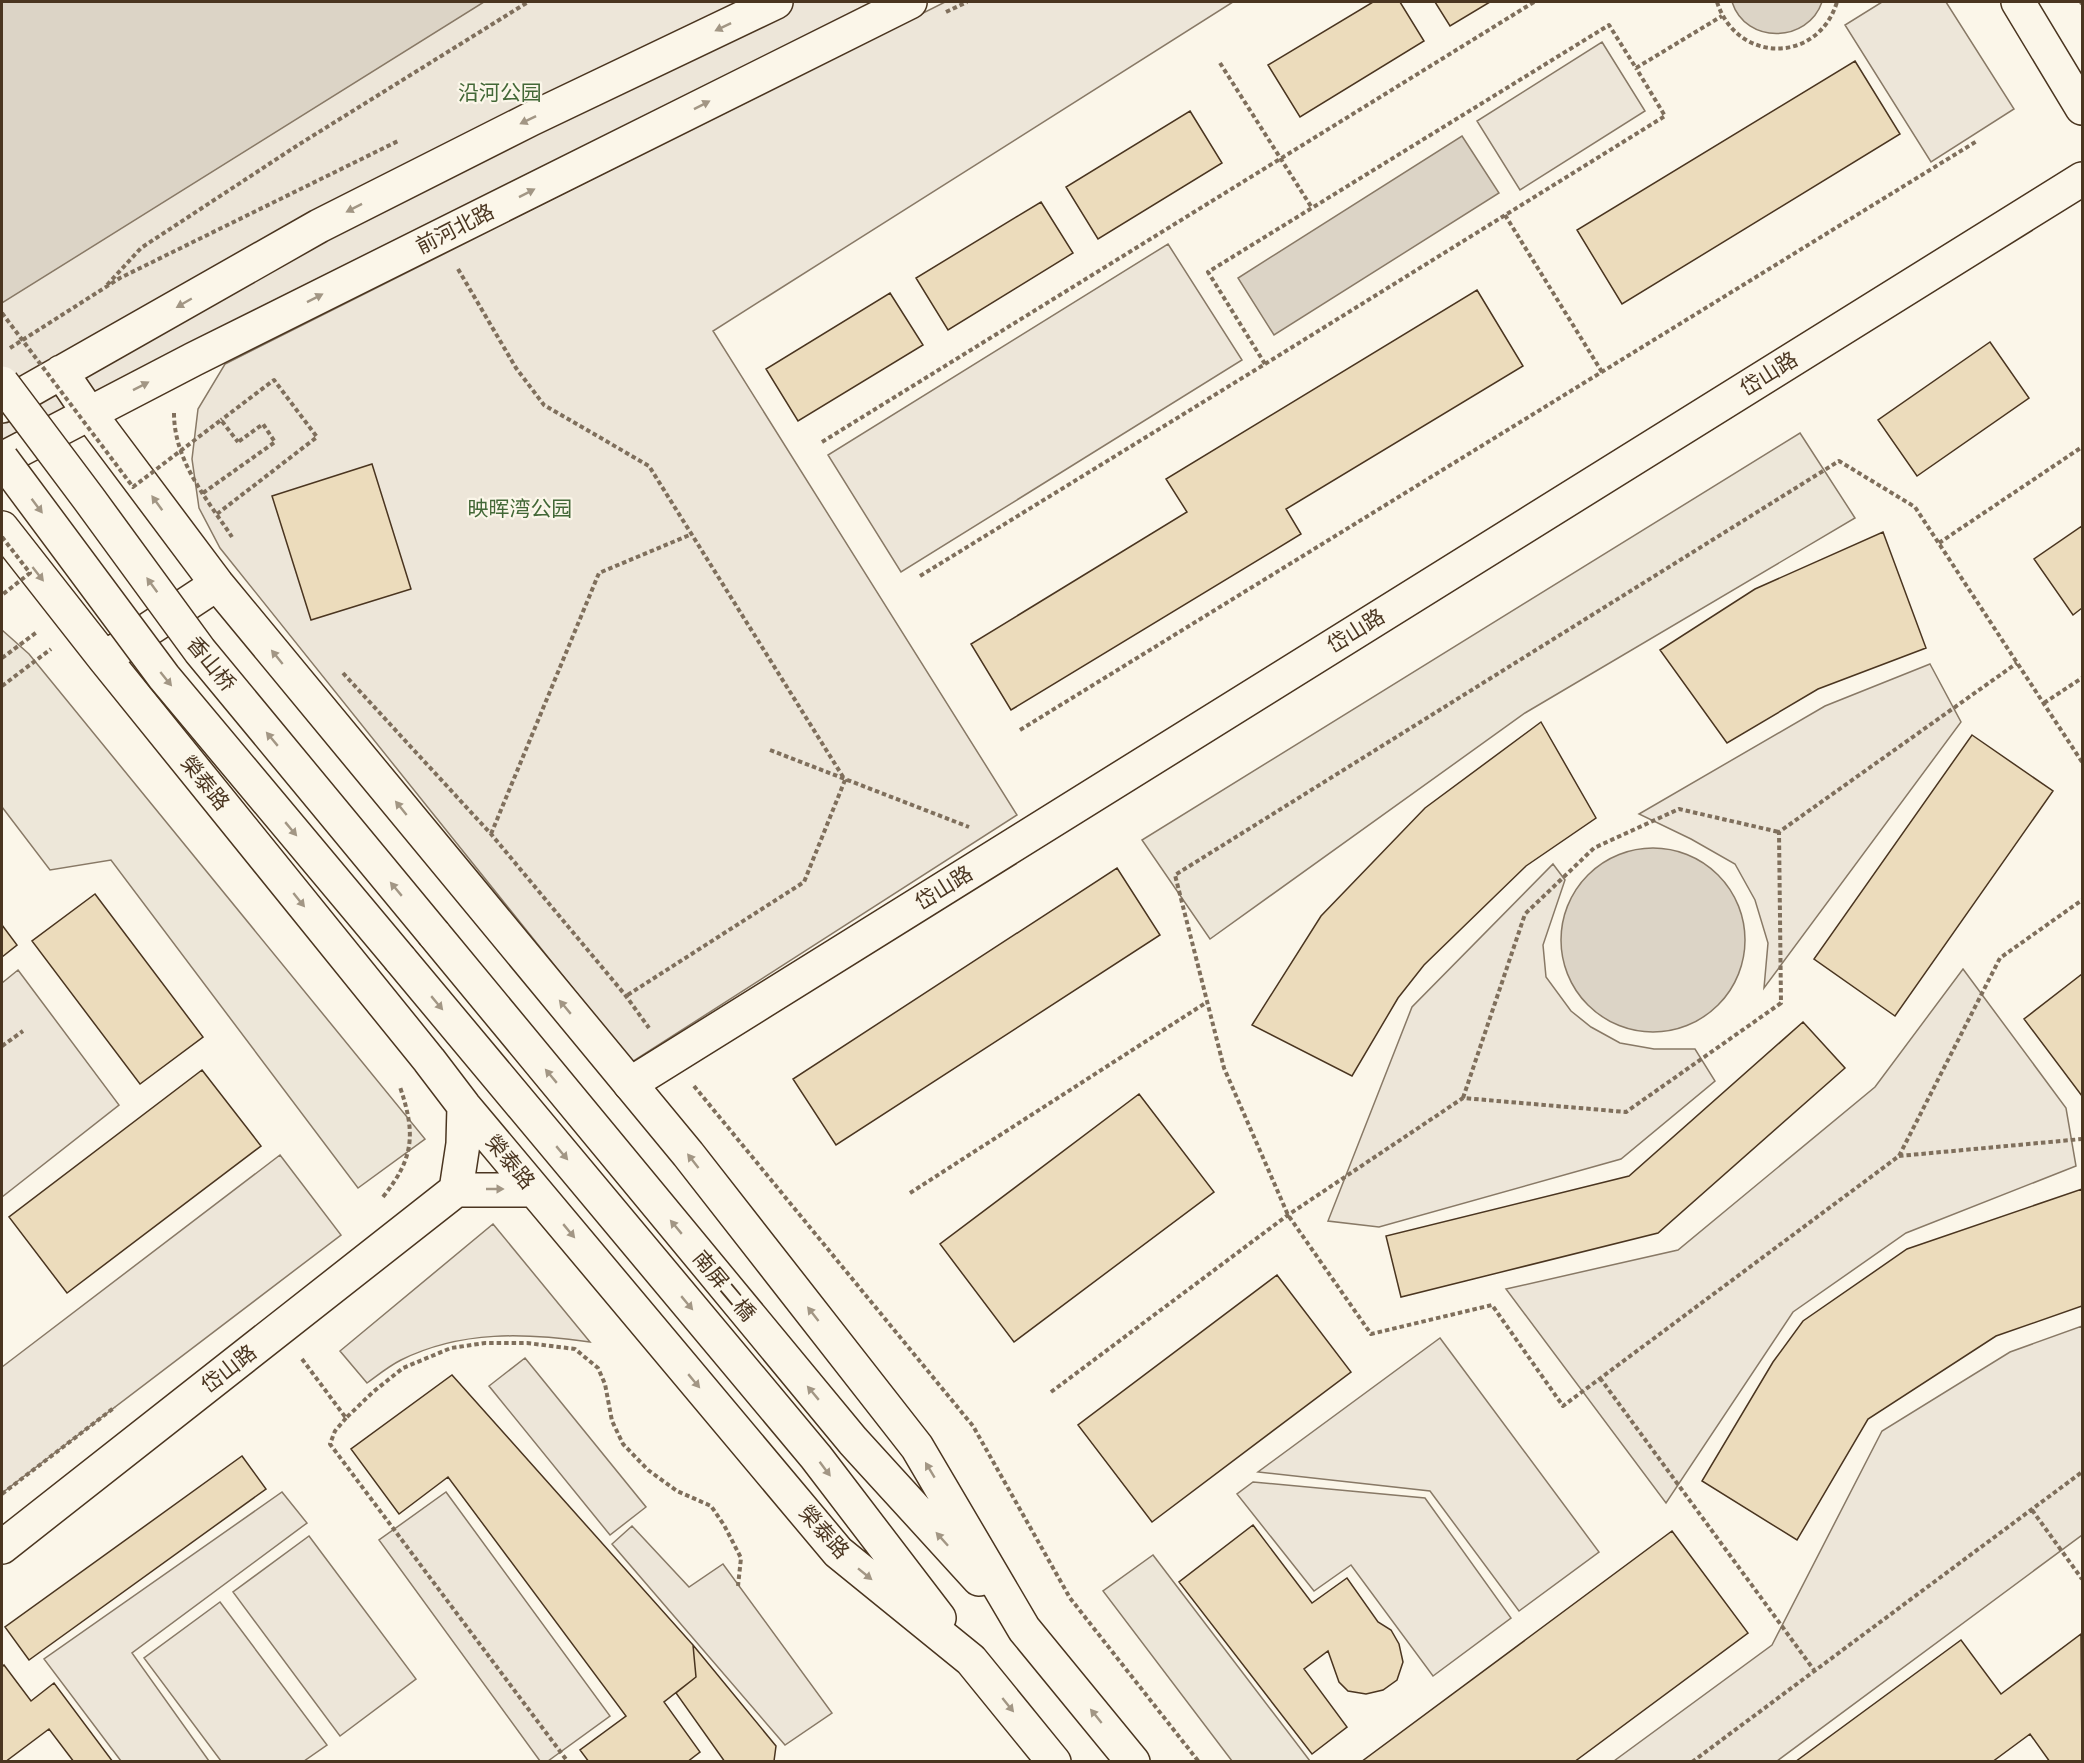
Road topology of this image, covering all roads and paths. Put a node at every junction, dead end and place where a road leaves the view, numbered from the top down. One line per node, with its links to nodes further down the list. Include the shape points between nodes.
1 (528, 2): 19 (path, via 141,248)
2 (776, 2): 22 (main road, one-way to 22, via 319,226)
3 (967, 2): 8 (path)
4 (1534, 2): 14 (path)
5 (1717, 2): 9 (path)
6 (1837, 2): 9 (path, via 1822,30 1806,42 1788,48 1749,43)
7 (2018, 2): 12 (main road)
8 (923, 9): 18 (main road, 前河北路, one-way to 8)
9 (1722, 16): 11 (path)
10 (1220, 63): 14 (path)
11 (1636, 68): 16 (path, via 1609,25); 17 (path, via 1665,116)
12 (2082, 108)
13 (1977, 141): 23 (path)
14 (1280, 158): 16 (path); 29 (path)
15 (2082, 179): 59 (main road, 岱山路)
16 (1312, 208): 21 (path, via 1208,272)
17 (1504, 215): 21 (path); 23 (path)
18 (439, 237): 27 (main road, 前河北路, one-way to 18); 35 (path, via 516,368 544,405 649,466)
19 (103, 289)
20 (2, 313): 28 (path, bridge, via 133,487)
21 (1265, 364): 39 (path)
22 (61, 372): 25 (main road); 27 (main road)
23 (1602, 372): 53 (path)
24 (2, 383): 61 (main road, 香山桥, one-way to 24, bridge, via 200,651)
25 (2, 406)
26 (175, 407): 32 (path, via 174,421 185,465)
27 (89, 413): 31 (main road, 前河北路); 40 (main road, one-way to 27)
28 (222, 420): 32 (path, bridge, via 238,442 263,424 275,442); 33 (path, via 274,380 317,437)
29 (822, 442)
30 (2082, 447): 38 (path)
31 (2, 459): 62 (main road, 香山桥, one-way to 62, bridge, via 164,677)
32 (203, 493): 33 (path)
33 (217, 514): 37 (path)
34 (2, 528): 47 (main road, 榮泰路, one-way to 47)
35 (692, 534): 56 (path); 58 (path, via 599,573)
36 (2, 537): 43 (path, bridge, via 30,573)
37 (235, 541)
38 (1939, 543): 48 (path); 64 (path, via 1915,507 1839,461 1175,875)
39 (920, 576)
40 (217, 584): 47 (main road); 69 (main road, one-way to 40)
41 (2, 586): 42 (path)
42 (11, 594)
43 (2, 595)
44 (34, 622): 46 (path, via 40,630)
45 (54, 647): 51 (path)
46 (2, 658)
47 (104, 658): 71 (main road, 榮泰路, one-way to 71)
48 (2017, 663): 52 (path); 57 (path)
49 (339, 669): 58 (path)
50 (2082, 678): 52 (path)
51 (2, 686)
52 (2044, 703): 55 (path)
53 (1020, 730)
54 (770, 750): 56 (path)
55 (2082, 762)
56 (845, 780): 59 (path); 63 (path, via 804,882)
57 (1779, 832): 70 (path, via 1679,809 1594,848 1525,914); 70 (path, via 1780,1003 1626,1112)
58 (491, 834): 63 (path)
59 (1014, 845): 67 (main road, 岱山路)
60 (2082, 900): 73 (path, via 2000,957)
61 (434, 934): 88 (main road, 南屏二橋, one-way to 61, via 853,1441)
62 (400, 959): 89 (main road, 南屏二橋, one-way to 89, via 816,1457)
63 (626, 996): 67 (path)
64 (1207, 1002): 76 (path); 78 (path, via 1224,1068)
65 (23, 1031): 66 (path)
66 (2, 1046)
67 (671, 1058): 69 (main road, 岱山路); 94 (path, via 973,1426 1070,1598)
68 (399, 1084): 77 (path, via 411,1129 409,1151 395,1182)
69 (630, 1084): 88 (main road, one-way to 69, via 917,1447)
70 (1462, 1098): 78 (path)
71 (464, 1106): 74 (main road); 75 (main road, 榮泰路)
72 (2082, 1139): 73 (path)
73 (1899, 1156): 80 (path)
74 (456, 1190): 75 (main road, one-way to 75); 79 (main road, 岱山路)
75 (534, 1190): 89 (main road, 榮泰路, one-way to 89, via 838,1552)
76 (910, 1193)
77 (381, 1199)
78 (1288, 1215): 80 (path, via 1371,1334 1492,1305 1563,1406); 81 (path)
79 (280, 1330): 82 (path); 85 (main road, 岱山路)
80 (1600, 1378): 90 (path)
81 (1051, 1392)
82 (346, 1418): 87 (path, via 403,1368 451,1348 527,1343 575,1349 598,1368 612,1421 623,1444 648,1470 677,1491 711,1506 741,1558); 91 (path, via 330,1444)
83 (2082, 1472): 84 (path)
84 (2032, 1510): 86 (path); 90 (path)
85 (2, 1547)
86 (2082, 1579)
87 (738, 1586)
88 (1024, 1629): 93 (main road, one-way to 88)
89 (971, 1660): 92 (main road, 榮泰路, one-way to 92)
90 (1814, 1670): 95 (path)
91 (568, 1761)
92 (1054, 1761)
93 (1133, 1761)
94 (1199, 1761)
95 (1692, 1761)

